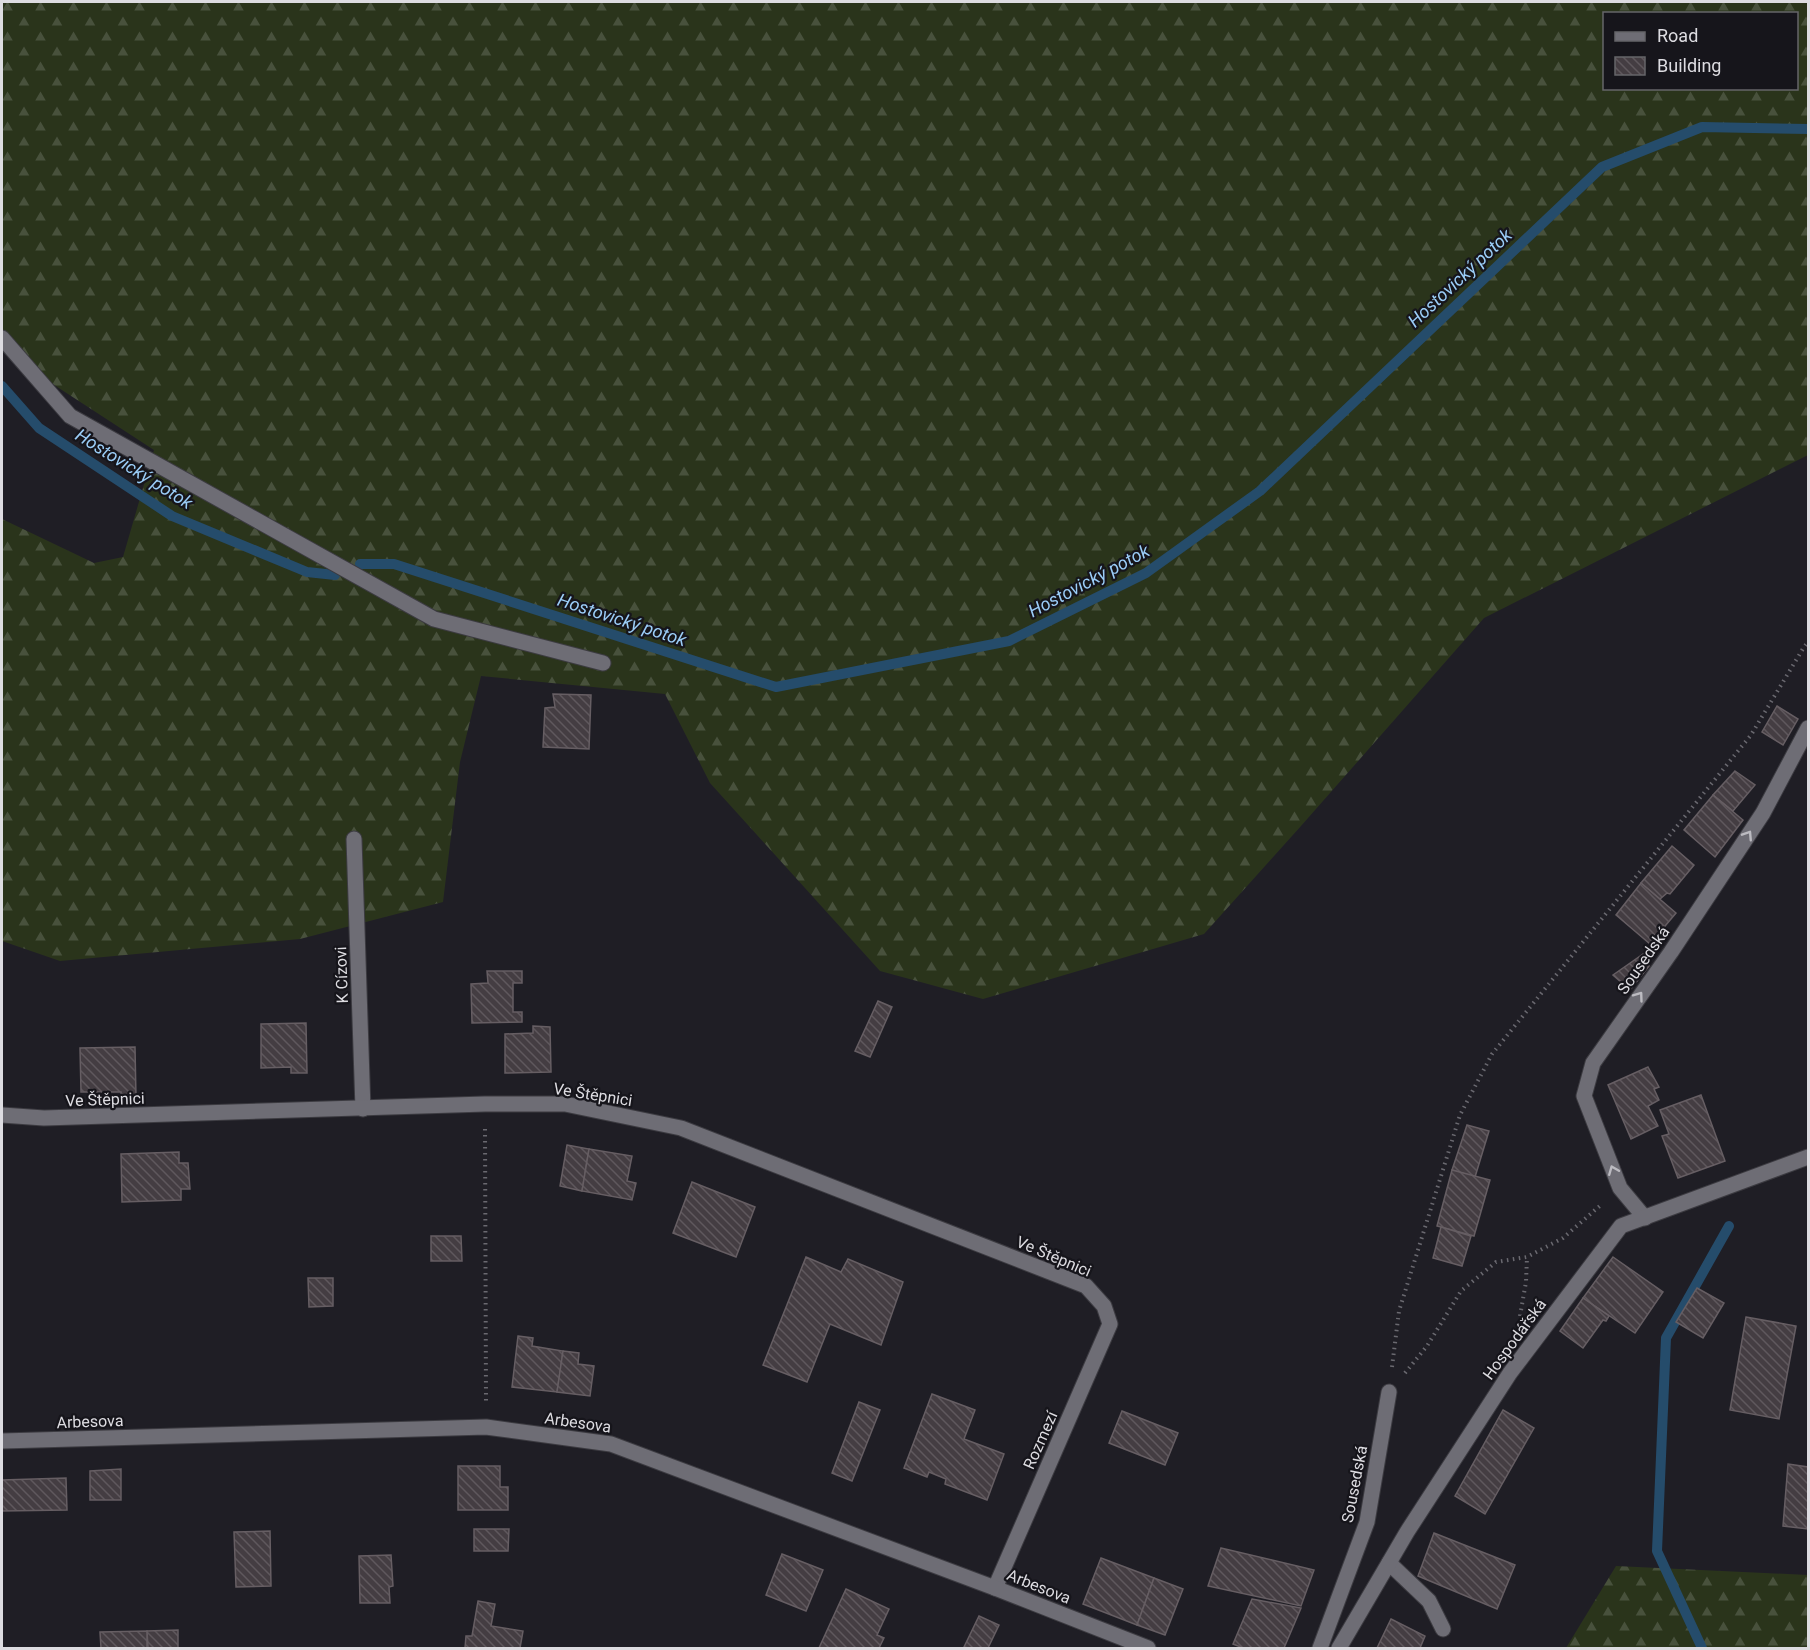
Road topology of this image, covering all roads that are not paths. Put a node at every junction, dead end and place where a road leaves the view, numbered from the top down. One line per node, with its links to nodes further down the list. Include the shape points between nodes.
1 (2, 338): 2 (street, via 70,416 434,619)
2 (603, 663)
3 (1809, 728): 8 (street, Sousedská, one-way to 3, via 1620,1188 1584,1096 1593,1063 1763,813)
4 (354, 839): 5 (street, K Cízovi)
5 (363, 1109): 6 (street, Ve Štěpnici, via 44,1118); 9 (street, Ve Štěpnici, via 565,1104 681,1128 1086,1286)
6 (2, 1115)
7 (1809, 1158): 8 (street, Hospodářská)
8 (1646, 1218): 12 (street, Hospodářská, via 1621,1226 1510,1372)
9 (1104, 1306): 13 (street, Rozmezí, via 1110,1324)
10 (1389, 1392): 16 (street, Sousedská, via 1367,1522)
11 (2, 1441): 13 (street, Arbesova, via 486,1427 611,1444)
12 (1389, 1563): 14 (street, via 1429,1601); 17 (street, Hospodářská)
13 (995, 1588): 15 (street, Arbesova)
14 (1443, 1629)
15 (1148, 1648)
16 (1320, 1648)
17 (1340, 1648)

